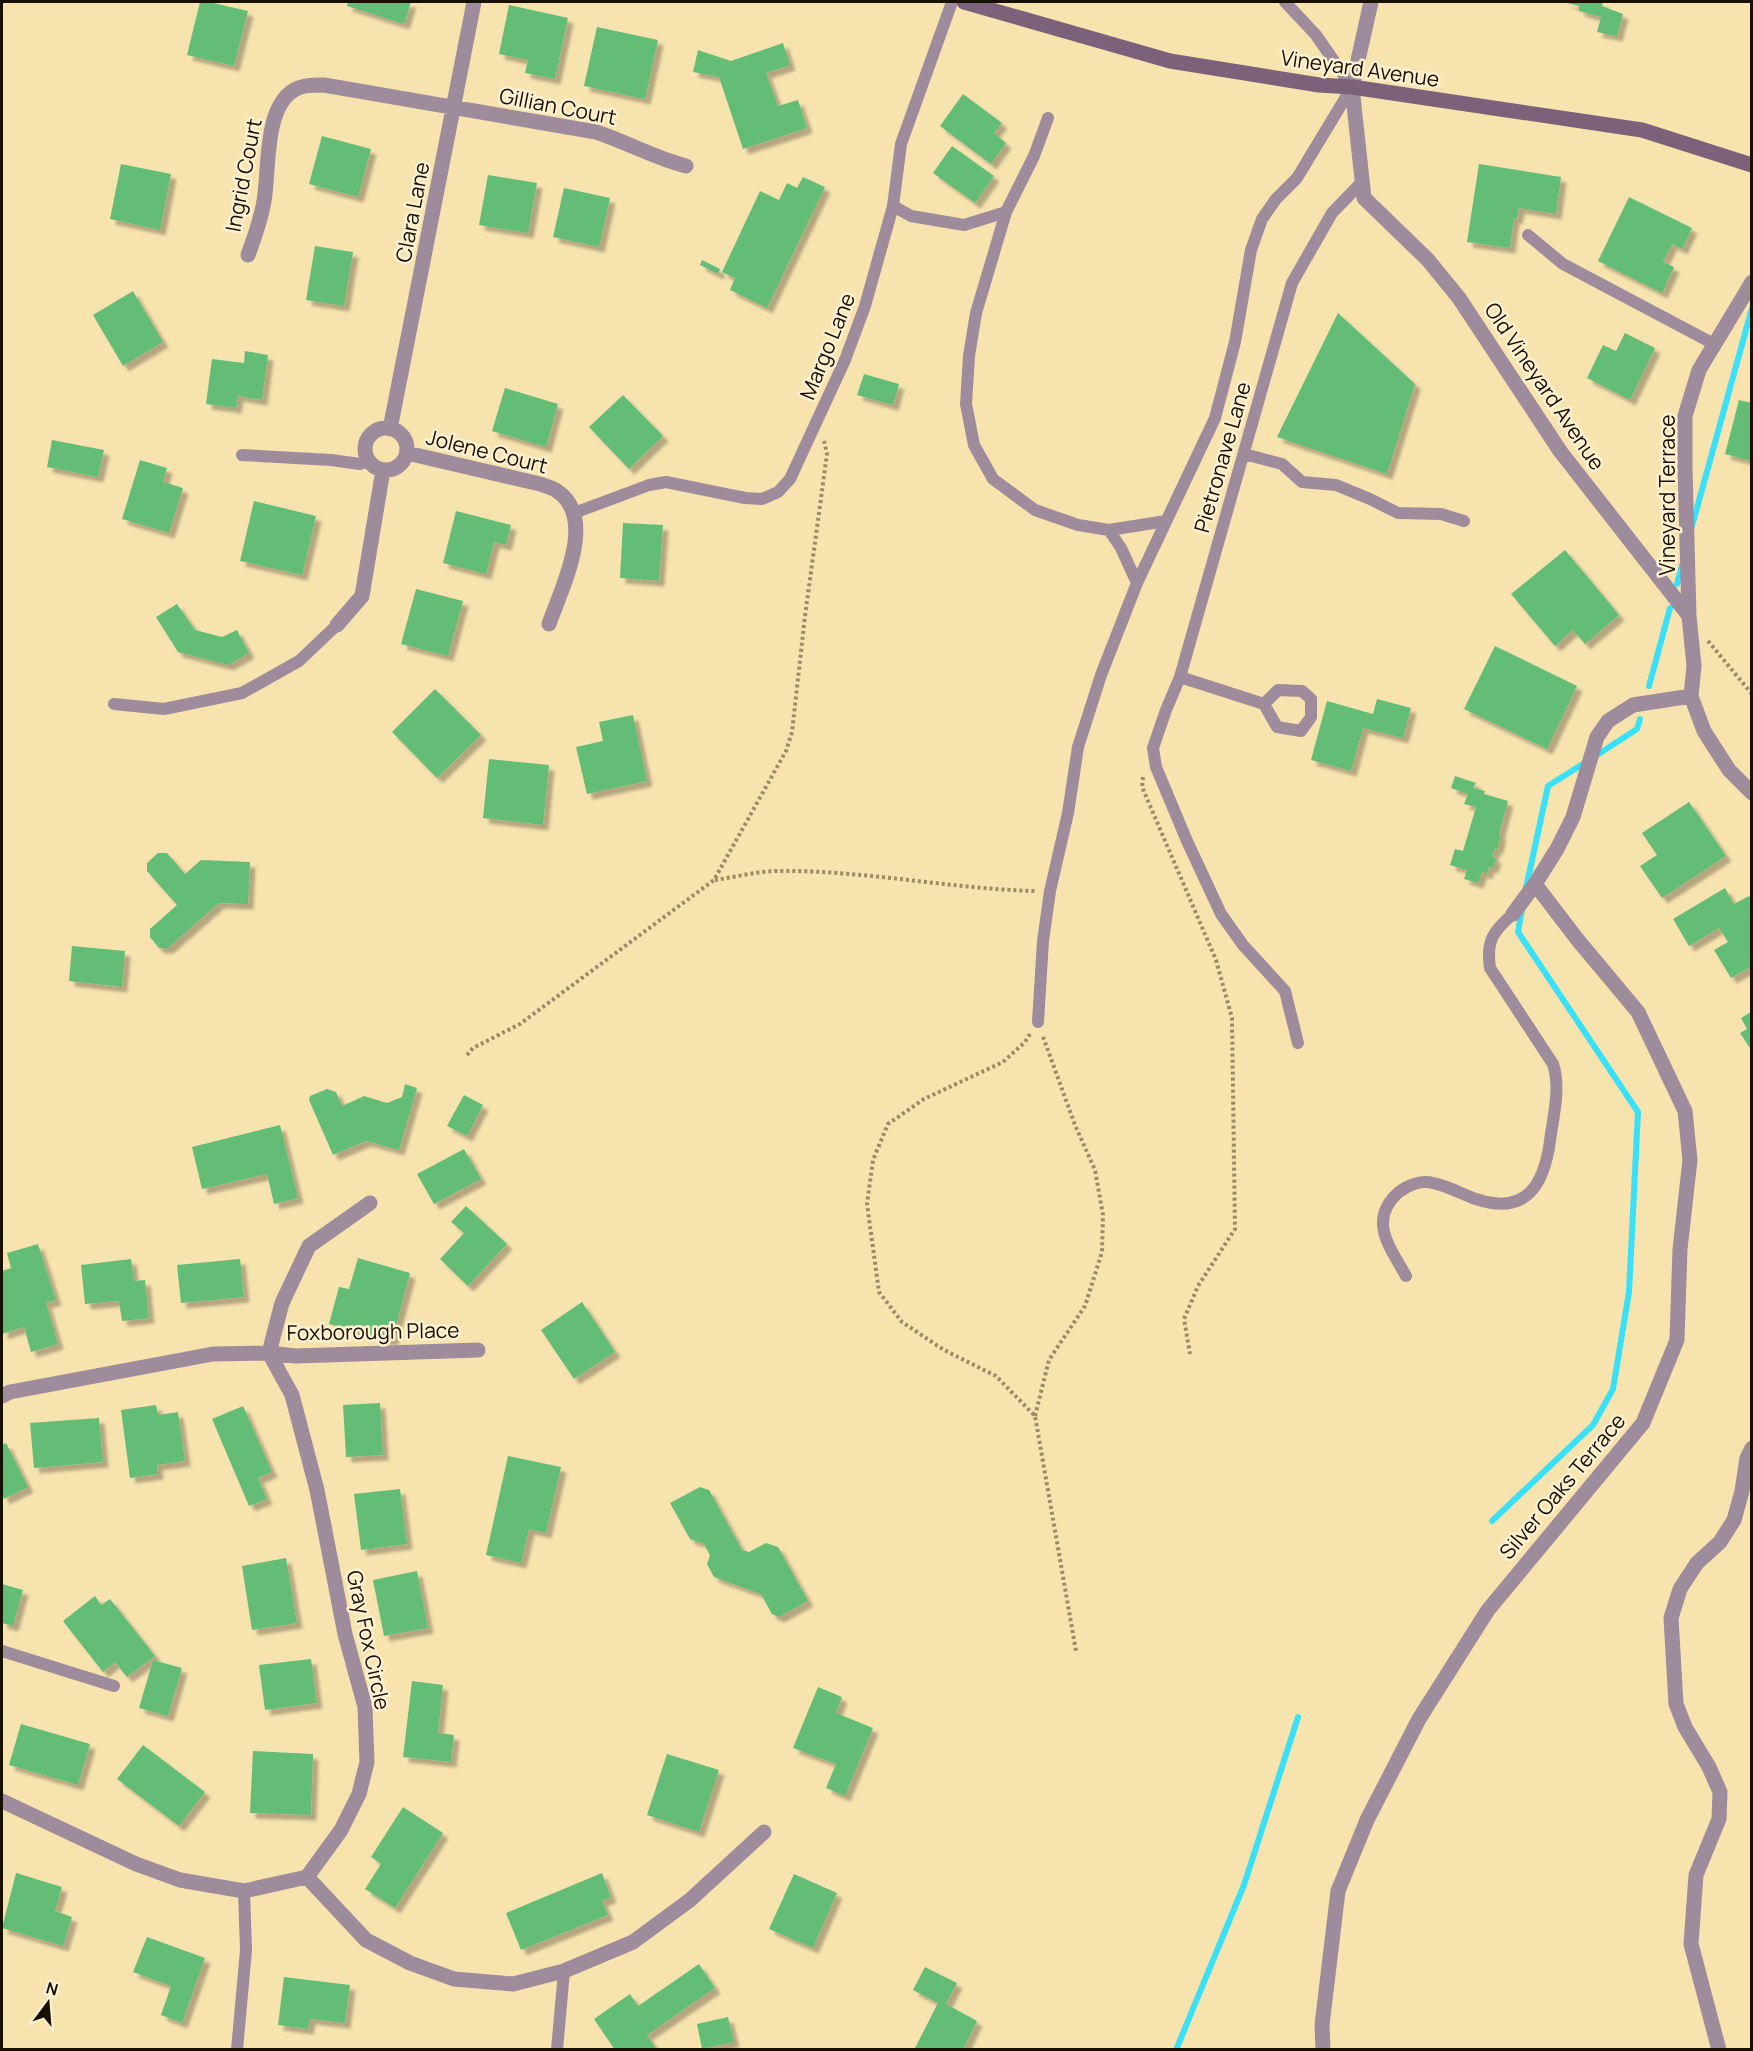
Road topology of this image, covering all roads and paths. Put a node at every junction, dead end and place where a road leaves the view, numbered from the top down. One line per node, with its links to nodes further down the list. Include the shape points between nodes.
1 (473, 2): 7 (street, Clara Lane)
2 (952, 2): 12 (lane, Margo Lane, via 901,144)
3 (964, 2): 6 (street, Vineyard Avenue, via 1170,61)
4 (1285, 2): 6 (lane, via 1316,34)
5 (1371, 2): 6 (street, Old Vineyard Avenue)
6 (1352, 87): 9 (street, Vineyard Avenue, via 1642,130); 11 (street, Old Vineyard Avenue); 26 (lane, via 1297,177 1262,219 1251,250 1235,342 1215,418)
7 (454, 107): 10 (street, Gillian Court, via 596,132); 15 (street, Ingrid Court, via 324,85 304,86 289,93 274,117 264,202); 19 (street, Clara Lane)
8 (1048, 118): 13 (lane)
9 (1752, 165)
10 (686, 166)
11 (1362, 182): 21 (lane, Pietronave Lane, via 1332,213 1292,283); 30 (street, Old Vineyard Avenue, via 1364,198 1428,260 1459,298 1560,451)
12 (893, 206): 13 (lane, via 911,216 964,225); 18 (lane, Margo Lane, via 865,306)
13 (1006, 212): 28 (lane, via 976,313 969,356 966,404 974,445 993,479 1035,510 1078,525)
14 (1528, 235): 17 (lane, via 1563,264)
15 (248, 255)
16 (1752, 282): 17 (street, Vineyard Terrace)
17 (1714, 344): 30 (street, Vineyard Terrace, via 1699,370 1685,416)
18 (820, 416): 25 (lane, Margo Lane, via 790,479 778,492 762,499 666,482); 40 (path, via 826,454 792,732 786,751)
19 (390, 429): 20 (street, via 404,438); 23 (street, via 379,429 368,438)
20 (407, 453): 24 (street, via 400,465); 25 (street, Jolene Court, via 540,484 558,491)
21 (1244, 454): 27 (lane, via 1282,464 1302,482 1336,485 1398,513 1441,514); 33 (lane, Pietronave Lane)
22 (242, 455): 23 (lane, via 360,464)
23 (368, 461): 24 (street)
24 (383, 470): 32 (street, via 362,596)
25 (574, 513): 31 (street, via 577,539)
26 (1166, 521): 28 (lane); 29 (lane)
27 (1464, 521)
28 (1109, 530): 29 (lane)
29 (1137, 583): 42 (lane, via 1078,747)
30 (1689, 616): 34 (path); 35 (street, Vineyard Terrace, via 1694,666)
31 (549, 624)
32 (337, 625): 37 (lane, via 299,661 243,693 164,709)
33 (1180, 677): 36 (lane); 45 (lane, Pietronave Lane, via 1153,748 1156,767 1221,914 1285,991)
34 (1752, 694)
35 (1691, 696): 39 (street, via 1704,731 1729,770); 41 (street, via 1633,705 1608,721 1597,737 1573,818)
36 (1264, 704)
37 (114, 705)
38 (1143, 767): 51 (path, via 1142,787 1216,960 1232,1018 1235,1229 1198,1286 1184,1319)
39 (1752, 793)
40 (714, 880): 42 (path, via 776,871 839,872 998,890); 46 (path, via 520,1024 473,1048)
41 (1535, 884): 43 (street); 65 (street, Silver Oaks Terrace, via 1638,1012 1685,1111 1690,1160 1680,1249 1677,1340 1643,1423 1488,1610 1419,1719 1367,1820 1338,1892 1322,2025)
42 (1050, 891): 44 (lane)
43 (1513, 914): 48 (lane, via 1491,937 1488,953 1490,968 1557,1075 1546,1165 1531,1191 1516,1201 1501,1204 1433,1183 1403,1189 1387,1203 1383,1220 1384,1237)
44 (1038, 1022): 53 (path, via 1095,1170 1103,1215 1102,1252 1085,1306 1049,1360); 53 (path, via 1025,1042 1004,1062 924,1099 888,1124 873,1160 867,1204 879,1292 902,1322 944,1350 996,1376)
45 (1298, 1043)
46 (467, 1055)
47 (370, 1203): 50 (street, via 309,1246 282,1303)
48 (1406, 1276)
49 (478, 1350): 50 (street, Foxborough Place, via 296,1356)
50 (268, 1353): 52 (street, via 213,1354); 60 (street, Gray Fox Circle, via 292,1395 364,1707 367,1762 359,1794 341,1830)
51 (1190, 1354)
52 (2, 1396)
53 (1035, 1416): 56 (path)
54 (1752, 1448): 66 (street, via 1734,1520 1720,1542 1696,1563 1680,1589 1671,1618 1676,1704 1720,1792 1719,1819 1696,1875 1691,1944)
55 (2, 1651): 57 (lane)
56 (1076, 1651)
57 (114, 1686)
58 (2, 1801): 61 (street, via 136,1864 180,1880)
59 (764, 1832): 62 (street, via 690,1900 633,1942)
60 (307, 1877): 61 (street); 62 (street, via 366,1940 410,1963 454,1979 513,1983)
61 (244, 1891): 63 (lane, via 246,1950)
62 (564, 1971): 64 (lane)
63 (237, 2049)
64 (557, 2049)
65 (1323, 2049)
66 (1719, 2049)

